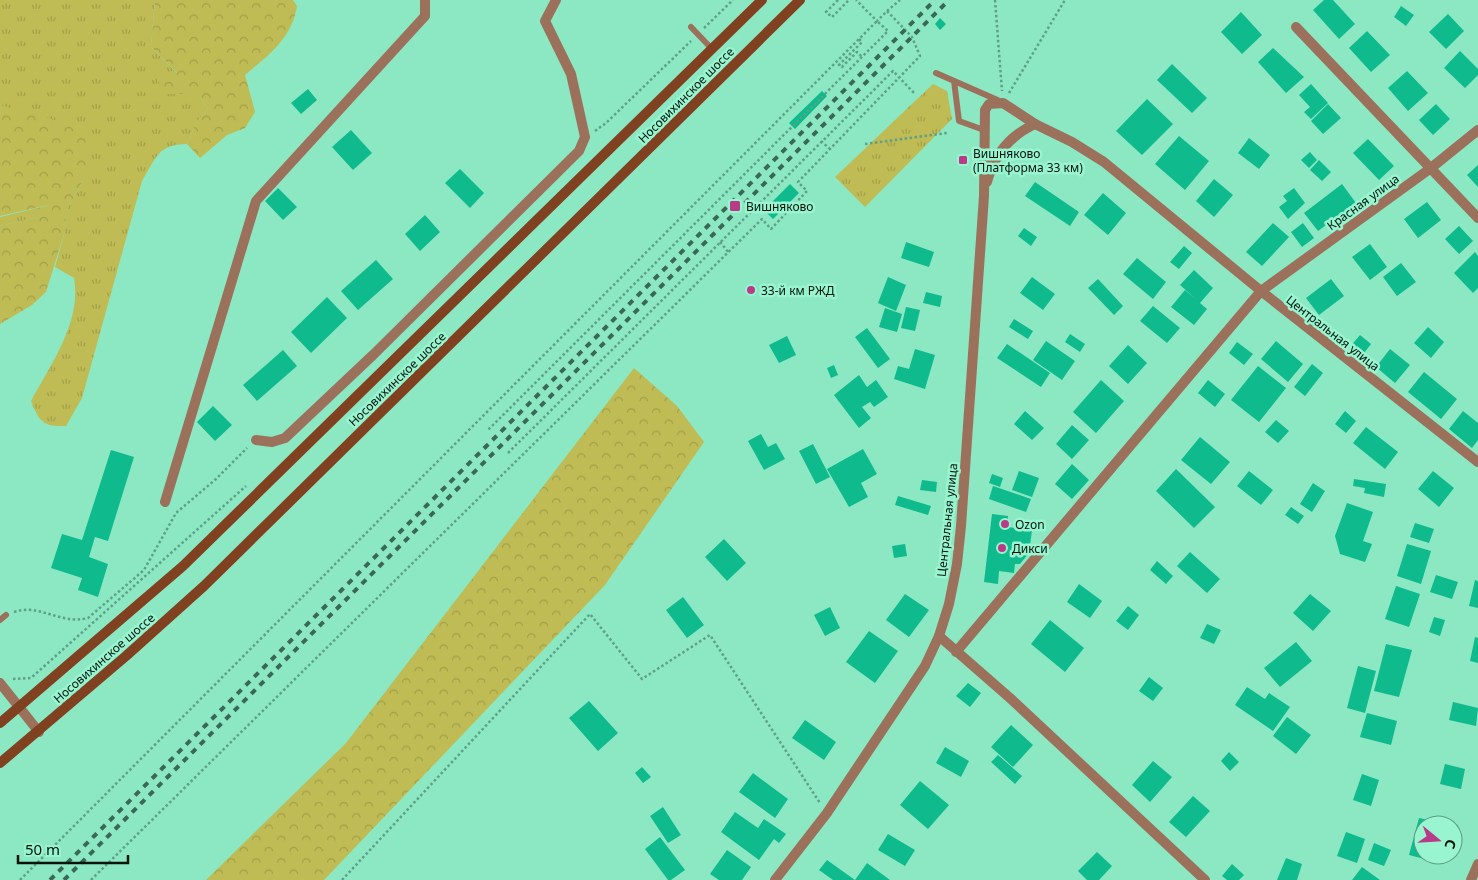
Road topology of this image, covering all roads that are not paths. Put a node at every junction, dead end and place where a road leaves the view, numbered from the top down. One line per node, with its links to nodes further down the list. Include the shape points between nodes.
1 (425, 0): 20 (street, via 425,16 256,201)
2 (556, 0): 18 (street, via 546,21 571,74 585,137 579,151 285,438 272,442)
3 (762, 0): 7 (main road, Носовихинское шоссе)
4 (800, 0): 28 (main road, Носовихинское шоссе, via 204,586)
5 (691, 27): 7 (lane)
6 (1296, 27): 14 (street)
7 (712, 49): 26 (main road, Носовихинское шоссе, via 183,566)
8 (936, 73): 9 (lane)
9 (954, 81): 10 (lane); 12 (lane, via 959,121)
10 (1003, 103): 11 (street, Центральная улица); 12 (street, Центральная улица, via 990,104 985,110)
11 (1035, 124): 15 (street, via 1021,130 1004,148 990,173); 17 (street, Центральная улица, via 1104,162)
12 (984, 130): 15 (street, Центральная улица)
13 (1478, 130): 14 (street, Красная улица)
14 (1431, 168): 16 (street); 17 (street, Красная улица)
15 (984, 196): 23 (street, Центральная улица, via 960,536 953,584)
16 (1478, 218)
17 (1261, 292): 19 (street, Центральная улица); 24 (street, Красная улица)
18 (256, 440)
19 (1478, 462)
20 (165, 502)
21 (6, 615): 22 (lane)
22 (0, 620)
23 (939, 636): 24 (street); 31 (street, Центральная улица, via 925,666 827,813)
24 (956, 652): 32 (street, via 1010,698)
25 (0, 683): 26 (street)
26 (20, 708): 27 (main road, Носовихинское шоссе); 28 (street)
27 (0, 723)
28 (39, 732): 29 (main road, Носовихинское шоссе)
29 (0, 763)
30 (1478, 864): 33 (street)
31 (776, 880)
32 (1205, 880)
33 (1471, 880)

